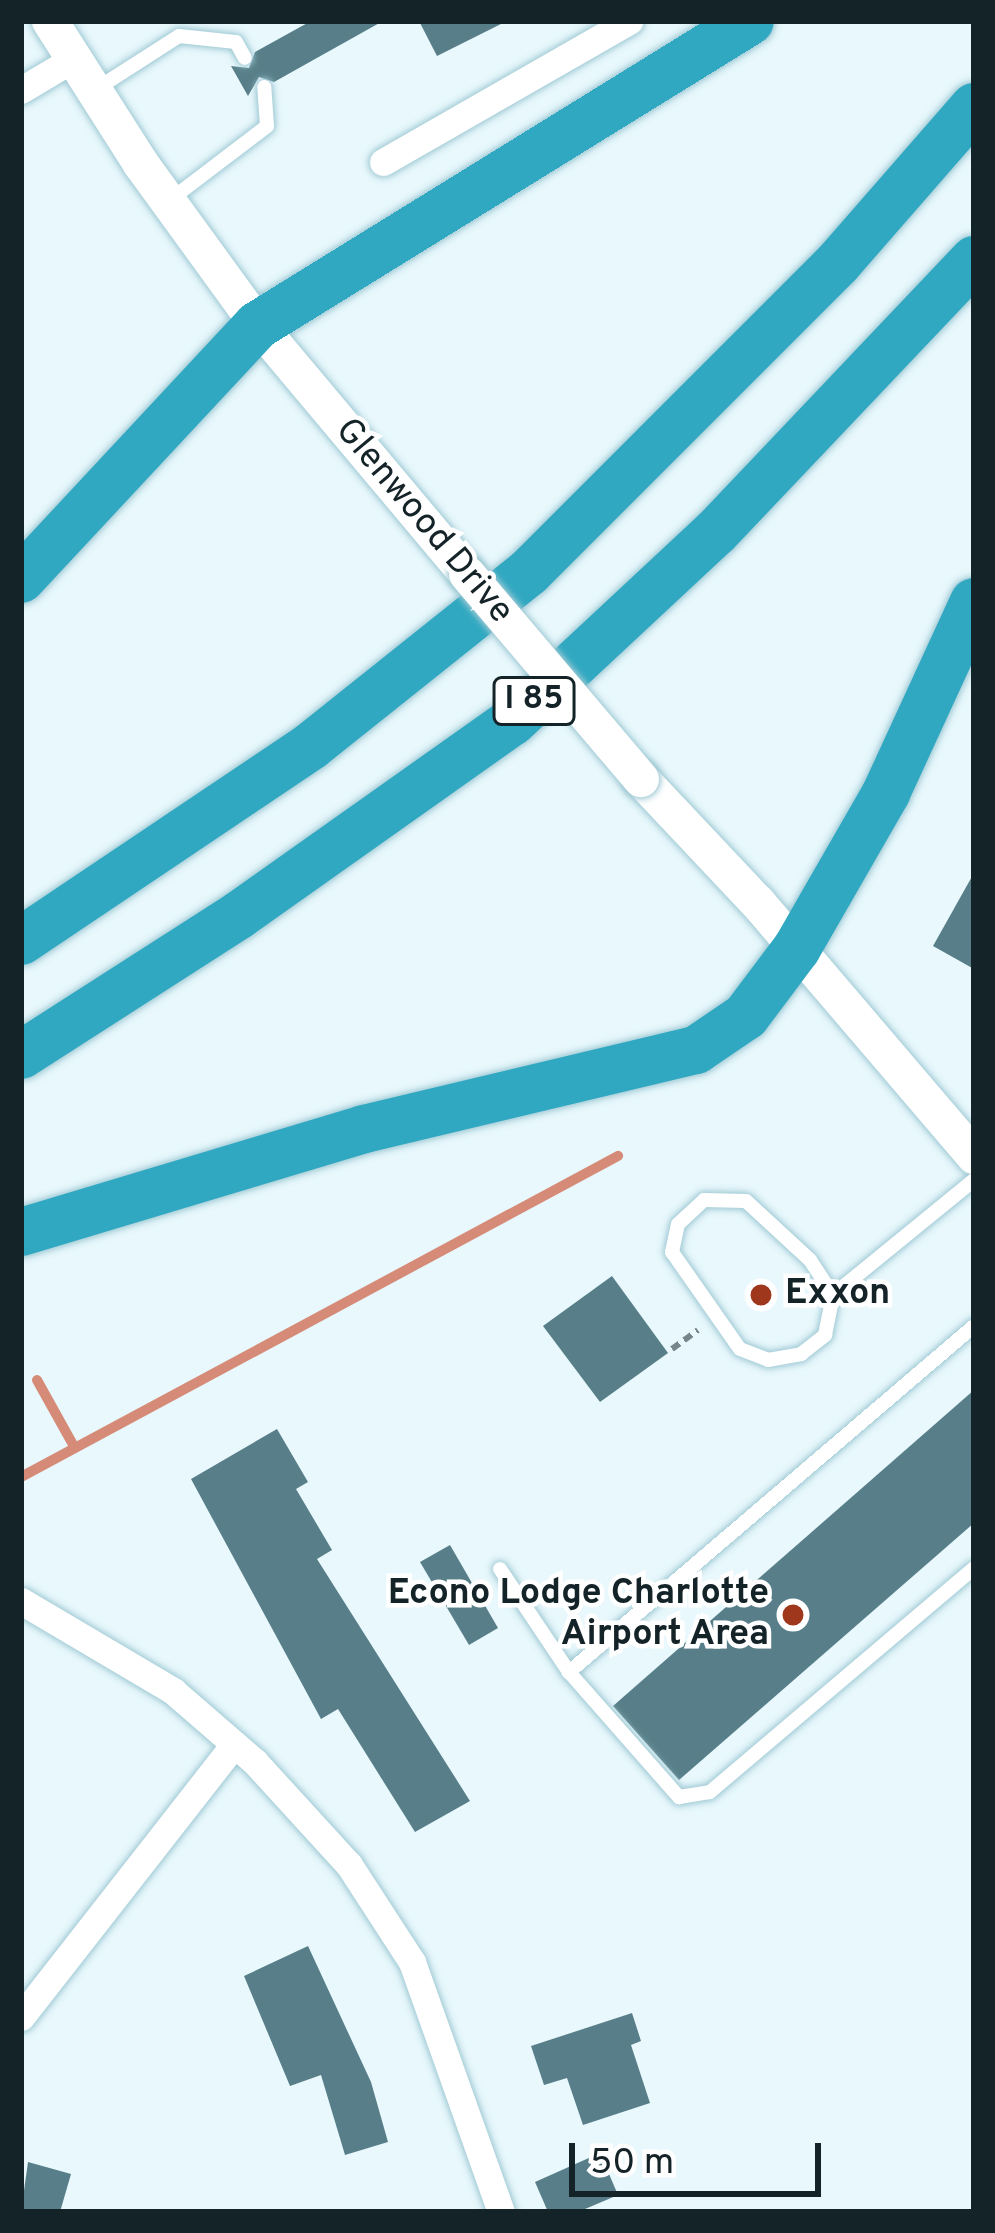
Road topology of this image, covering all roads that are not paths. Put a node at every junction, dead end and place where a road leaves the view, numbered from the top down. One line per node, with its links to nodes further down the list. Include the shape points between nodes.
1 (50, 21): 5 (street, Glenwood Drive)
2 (629, 21): 10 (street)
3 (750, 21): 13 (highway)
4 (245, 58): 8 (lane, via 236,42 179,36)
5 (74, 59): 7 (street); 8 (street, Glenwood Drive)
6 (264, 87): 11 (lane, via 267,126)
7 (21, 90)
8 (94, 91): 11 (street, Glenwood Drive)
9 (974, 107): 16 (highway, via 838,263 529,572 311,746)
10 (383, 162)
11 (168, 202): 13 (street, Glenwood Drive)
12 (974, 260): 18 (highway, I 85, via 716,532 512,722 239,915)
13 (258, 325): 14 (highway); 17 (street, Glenwood Drive, bridge, via 640,779)
14 (21, 579)
15 (974, 602): 17 (highway, via 886,793)
16 (21, 941)
17 (796, 948): 19 (street, Glenwood Drive); 21 (highway, via 746,1016 696,1050 364,1130)
18 (21, 1055)
19 (974, 1156)
20 (974, 1180): 22 (lane)
21 (21, 1232)
22 (833, 1295): 22 (lane, via 810,1260 746,1201 704,1200 678,1224 672,1252 740,1349 784,1358 825,1335)
23 (974, 1326): 27 (lane)
24 (974, 1568): 27 (lane, via 710,1792 679,1797)
25 (500, 1569): 27 (lane)
26 (21, 1601): 28 (street, via 119,1654)
27 (569, 1672)
28 (234, 1744): 29 (street); 30 (street, via 386,1913 446,2042)
29 (21, 2017)
30 (501, 2212)

